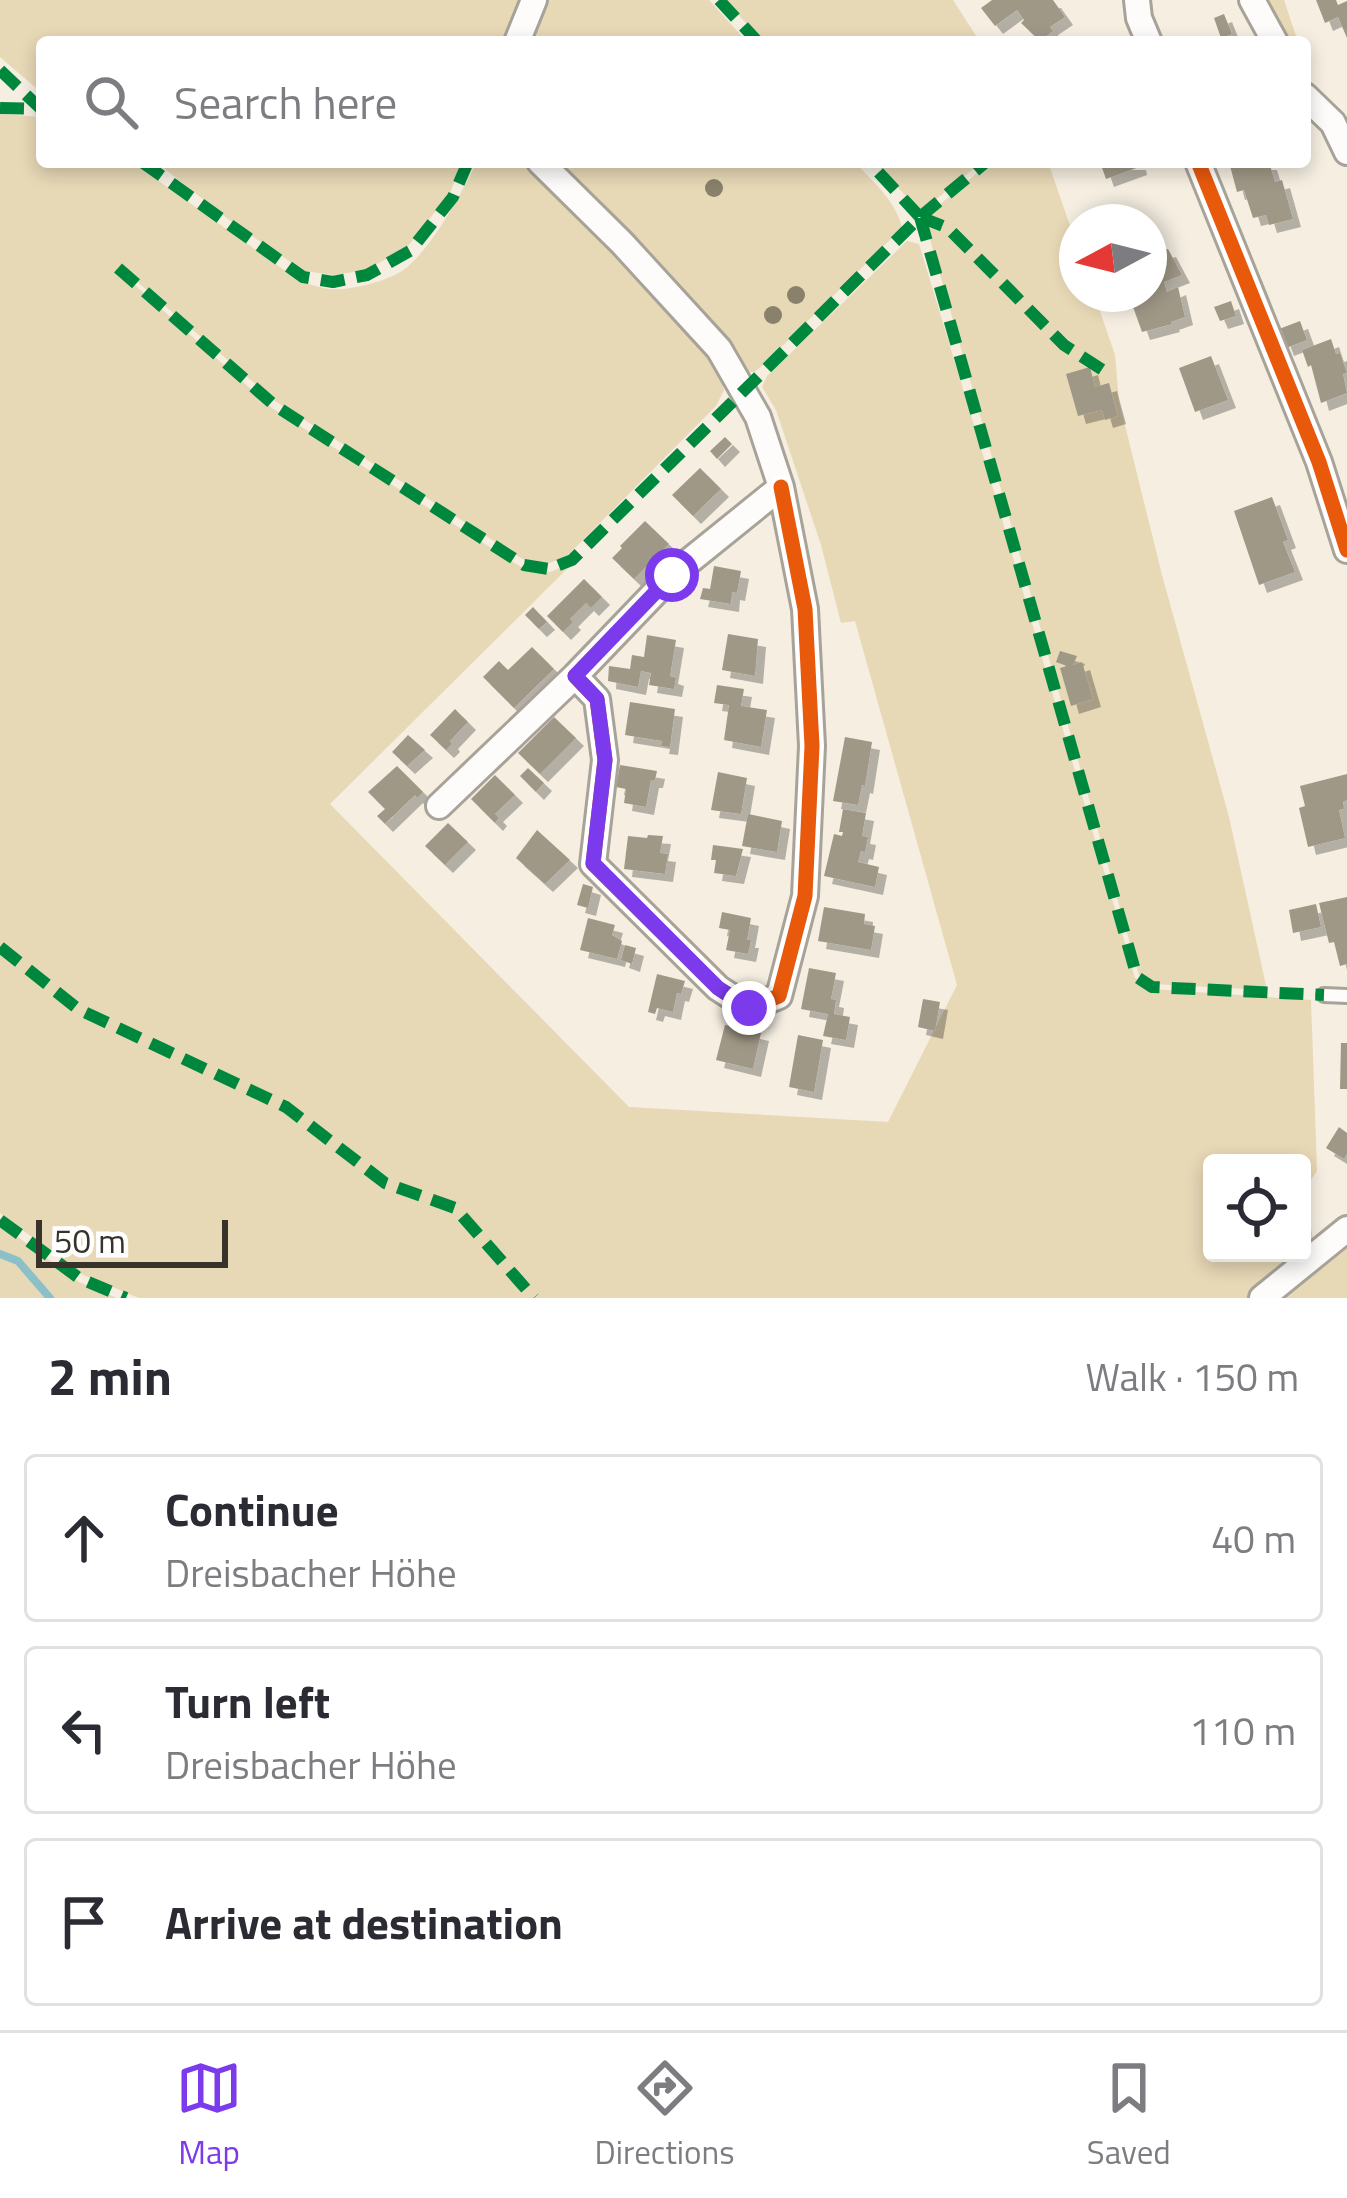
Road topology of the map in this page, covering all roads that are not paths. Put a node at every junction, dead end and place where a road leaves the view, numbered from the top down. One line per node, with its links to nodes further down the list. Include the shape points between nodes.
1 (534, 0): 4 (street)
2 (1137, 0): 5 (street)
3 (1252, 0): 6 (street)
4 (519, 36)
5 (1146, 36)
6 (1272, 36)
7 (1311, 102): 8 (street)
8 (1347, 152)
9 (546, 168): 11 (street, via 719,349 758,417)
10 (1200, 168): 12 (street)
11 (781, 487): 13 (street, via 672,575); 13 (street, via 805,609 812,746 805,896 779,996 749,1008 718,988 593,863 605,760 597,699)
12 (1347, 550)
13 (575, 676): 14 (street)
14 (439, 806)
15 (1324, 995): 16 (lane)
16 (1347, 996)
17 (1347, 1229): 18 (street)
18 (1262, 1298)

